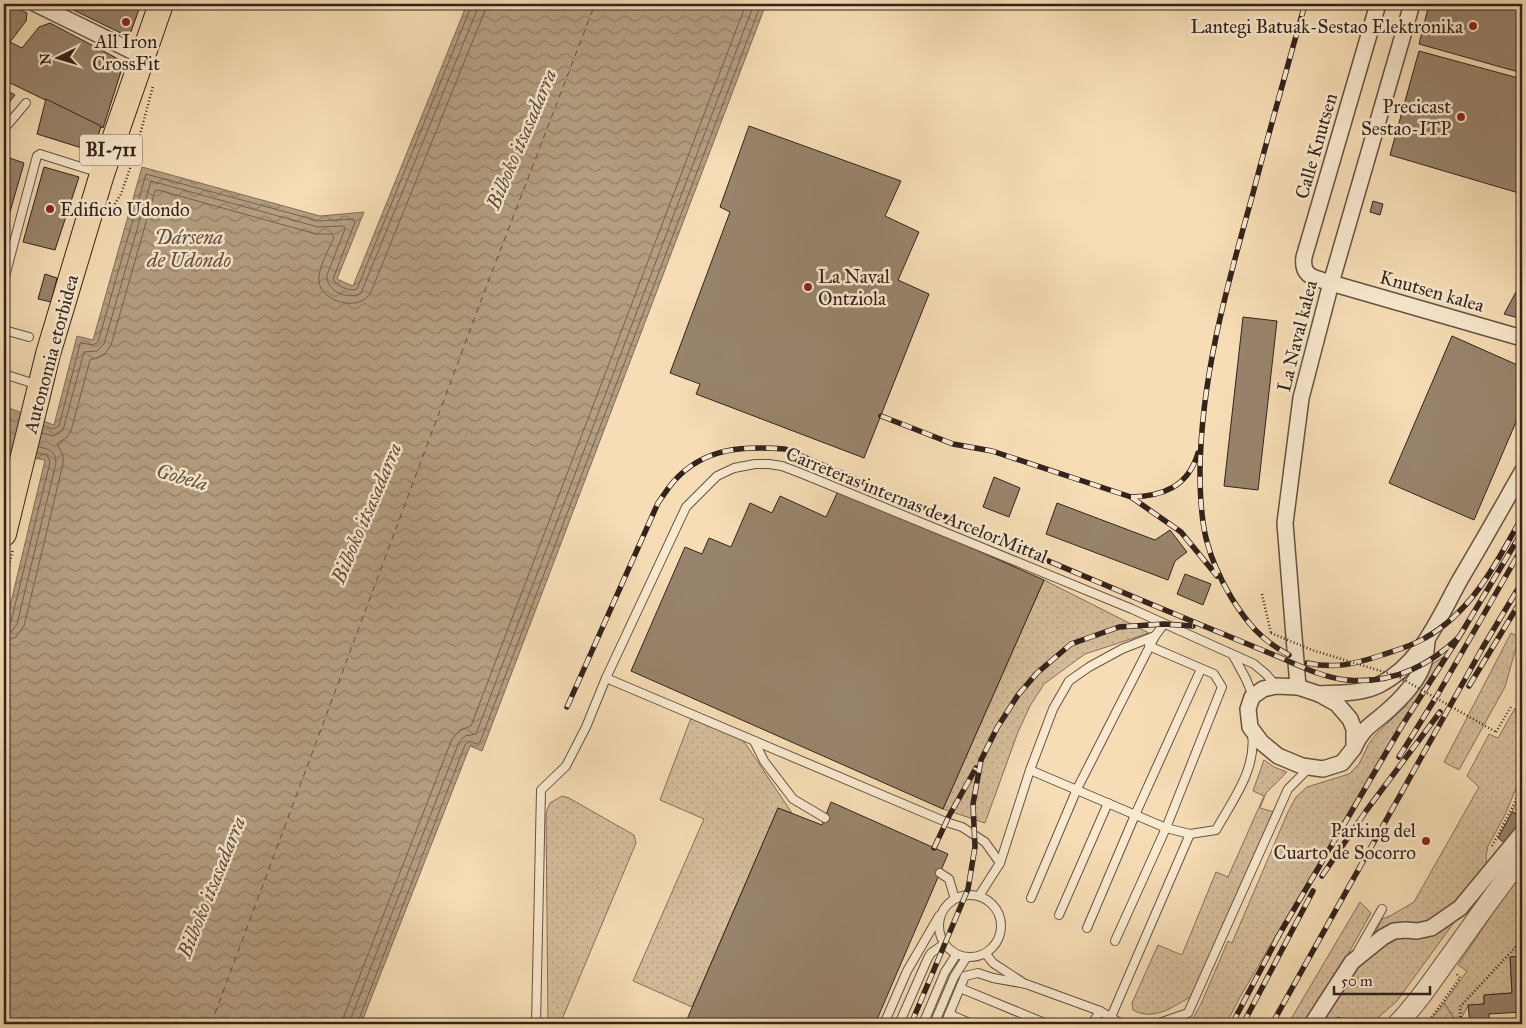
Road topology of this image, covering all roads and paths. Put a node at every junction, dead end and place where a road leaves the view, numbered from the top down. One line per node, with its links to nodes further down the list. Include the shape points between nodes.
1 (36, 4): 6 (street)
2 (181, 4): 5 (path)
3 (1378, 4): 13 (street, Calle Knutsen, via 1303,265 1309,276)
4 (1412, 4): 13 (street, La Naval kalea)
5 (170, 7): 6 (main road, BI-711)
6 (142, 56): 10 (main road, BI-711)
7 (156, 78): 11 (path, via 134,157 121,194)
8 (26, 103): 9 (lane)
9 (4, 129)
10 (102, 174): 12 (lane, via 44,155 37,156); 18 (main road, Autonomia etorbidea / BI-711)
11 (109, 214)
12 (4, 280)
13 (1330, 283): 16 (street, Knutsen kalea); 30 (street, La Naval kalea, via 1301,398 1286,523)
14 (4, 330): 15 (lane)
15 (30, 337)
16 (1522, 338)
17 (4, 374): 18 (lane)
18 (39, 385): 20 (main road, Autonomia etorbidea / BI-711)
19 (1522, 472): 24 (street)
20 (4, 534)
21 (1262, 594): 34 (path, bridge, via 1271,633 1312,650 1398,676 1496,732)
22 (1164, 624): 23 (lane); 26 (lane, Carreteras internas de ArcelorMittal); 28 (lane, Carreteras internas de ArcelorMittal, via 804,474 782,466 756,464 734,468 717,476 686,507)
23 (1155, 636): 25 (lane); 40 (lane, via 1122,649 1069,681 1053,709)
24 (1428, 640): 31 (street, via 1409,663 1379,685 1359,692); 38 (street, via 1423,664 1408,690 1359,735)
25 (1150, 646): 27 (lane); 42 (lane)
26 (1234, 656): 29 (lane, Carreteras internas de ArcelorMittal, via 1254,664); 33 (lane)
27 (1201, 669): 44 (lane); 46 (lane, via 1214,674 1222,687)
28 (606, 678): 37 (lane); 74 (lane, Carreteras internas de ArcelorMittal, via 566,766 541,790)
29 (1276, 686): 30 (street); 33 (street)
30 (1298, 687): 31 (street)
31 (1319, 694): 38 (street, via 1337,704 1350,719 1354,729)
32 (1520, 695): 35 (path)
33 (1253, 696): 36 (street, via 1248,709)
34 (1512, 704)
35 (1522, 726)
36 (1250, 727): 39 (street, via 1261,742 1278,756); 48 (lane, via 1253,745 1247,774 1216,830)
37 (754, 741): 45 (lane, via 764,761 793,799); 50 (lane, via 962,827 985,842)
38 (1354, 748): 39 (street, via 1342,763 1323,769)
39 (1311, 767): 84 (lane, via 1288,789 1188,1013)
40 (1030, 770): 42 (lane); 50 (lane)
41 (1522, 782): 51 (path, via 1490,850)
42 (1077, 789): 43 (lane); 54 (lane)
43 (1108, 803): 44 (lane); 58 (lane)
44 (1135, 815): 46 (lane); 59 (lane)
45 (825, 818)
46 (1166, 828): 48 (lane); 61 (lane)
47 (1522, 833): 51 (street)
48 (1190, 834): 72 (lane)
49 (1522, 858): 88 (street)
50 (1000, 864): 53 (lane)
51 (1491, 869): 66 (street, via 1460,908 1431,928 1394,931)
52 (940, 873): 55 (lane, via 949,879)
53 (979, 896): 55 (lane); 63 (lane, via 991,902 1000,914 1002,928 999,940)
54 (1031, 898)
55 (956, 899): 57 (lane)
56 (1382, 909): 66 (lane)
57 (940, 915): 62 (lane, via 939,931); 75 (lane, via 907,972)
58 (1058, 915)
59 (1087, 928)
60 (1522, 940): 90 (path, via 1460,1006)
61 (1115, 941)
62 (944, 944): 64 (lane); 76 (lane, via 928,958)
63 (986, 954): 65 (lane); 68 (lane, via 993,963)
64 (956, 955): 65 (lane); 77 (lane, via 945,972)
65 (966, 958): 78 (lane, via 954,977)
66 (1352, 962): 85 (street)
67 (1451, 980): 89 (path, via 1456,973 1460,978)
68 (1026, 984): 69 (lane, via 978,973 965,976); 70 (lane)
69 (960, 988): 71 (lane); 81 (lane)
70 (1100, 1011): 72 (lane); 82 (lane)
71 (949, 1014): 79 (lane); 80 (lane)
72 (1110, 1021): 83 (lane)
73 (1522, 1022): 91 (path)
74 (536, 1024)
75 (884, 1024)
76 (899, 1024)
77 (923, 1024)
78 (934, 1024)
79 (945, 1024)
80 (972, 1024)
81 (1048, 1024)
82 (1092, 1024)
83 (1131, 1024)
84 (1156, 1024)
85 (1312, 1024)
86 (1331, 1024): 87 (path)
87 (1336, 1024)
88 (1397, 1024)
89 (1429, 1024)
90 (1461, 1024)
91 (1498, 1024)

